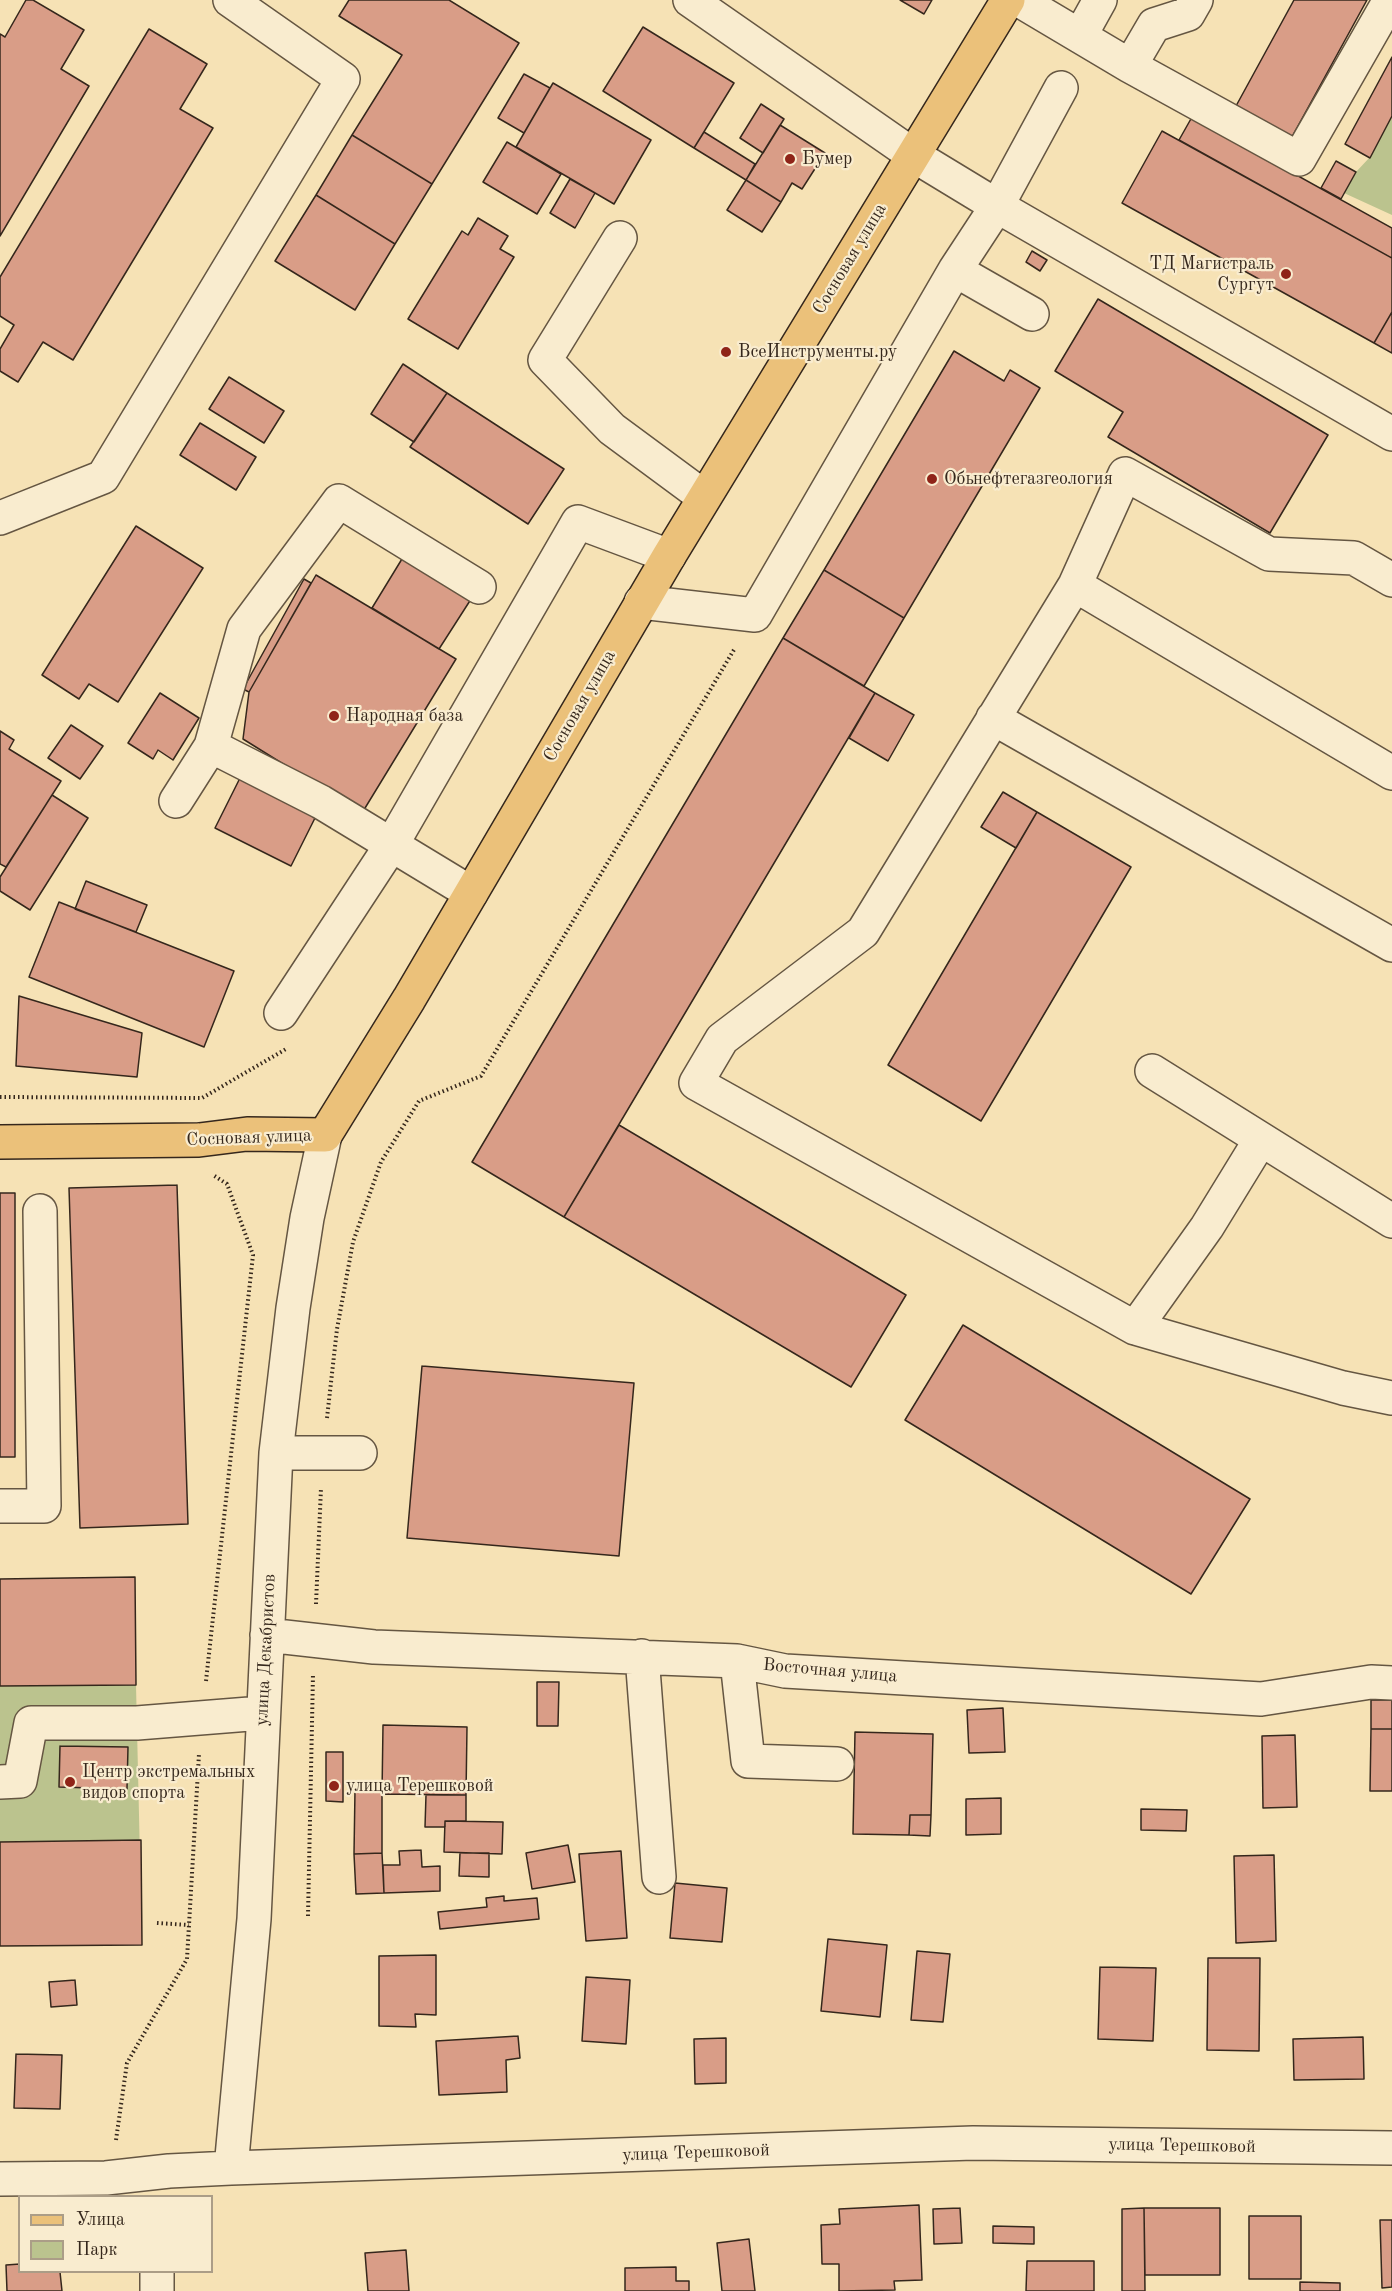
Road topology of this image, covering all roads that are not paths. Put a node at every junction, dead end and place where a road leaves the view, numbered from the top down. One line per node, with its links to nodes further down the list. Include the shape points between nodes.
1 (230, 0): 18 (street, via 343,78 103,477)
2 (690, 0): 11 (street)
3 (1008, 0): 11 (main road, Сосновая улица)
4 (1019, 0): 8 (street)
5 (1100, 0): 8 (street)
6 (1196, 0): 9 (street, via 1188,14 1154,25)
7 (1390, 0): 9 (street, via 1299,159)
8 (1080, 36): 9 (street)
9 (1131, 66)
10 (1061, 88): 12 (street)
11 (913, 155): 12 (street); 17 (main road, Сосновая улица)
12 (997, 206): 14 (street); 16 (street)
13 (620, 238): 17 (street, via 545,360 612,429)
14 (956, 270): 15 (street); 23 (street, via 754,615)
15 (1032, 314)
16 (1392, 434)
17 (704, 497): 19 (main road, Сосновая улица)
18 (0, 518)
19 (669, 556): 23 (main road, Сосновая улица); 28 (street, via 578,522)
20 (1392, 580): 21 (street, via 1354,558 1269,554 1125,474)
21 (1075, 585): 24 (street); 26 (street)
22 (479, 587): 25 (street, via 339,501 244,629)
23 (641, 602): 29 (main road, Сосновая улица)
24 (993, 718): 30 (street); 38 (street, via 863,932 722,1040 696,1083)
25 (211, 746): 27 (street); 28 (street, via 321,802)
26 (1392, 773)
27 (176, 801)
28 (392, 844): 29 (street); 31 (street)
29 (471, 893): 33 (main road, Сосновая улица)
30 (1392, 945)
31 (281, 1013)
32 (1152, 1071): 34 (street)
33 (325, 1135): 35 (main road, Сосновая улица); 41 (street, улица Декабристов, via 293,1308)
34 (1261, 1139): 37 (street); 38 (street, via 1207,1227)
35 (0, 1142)
36 (40, 1211): 42 (street, via 44,1506)
37 (1392, 1221)
38 (1135, 1328): 39 (street, via 1343,1388)
39 (1392, 1398)
40 (360, 1453): 41 (street)
41 (276, 1454): 43 (street, улица Декабристов)
42 (0, 1506)
43 (267, 1635): 44 (street, Восточная улица, via 374,1647); 47 (street, улица Декабристов)
44 (642, 1656): 45 (street, Восточная улица); 50 (street)
45 (737, 1661): 46 (street, Восточная улица, via 785,1671 1261,1699 1371,1682); 48 (street, via 748,1761)
46 (1392, 1683)
47 (262, 1713): 49 (street, via 137,1723 31,1723 20,1781); 52 (street, улица Декабристов, via 254,1919)
48 (837, 1764)
49 (0, 1782)
50 (660, 1877)
51 (1392, 2148): 52 (street, улица Терешковой, via 973,2143)
52 (231, 2168): 54 (street, улица Терешковой)
53 (0, 2180): 54 (street, улица Терешковой, via 106,2178)
54 (167, 2184)
55 (157, 2273): 56 (street)
56 (157, 2291)

